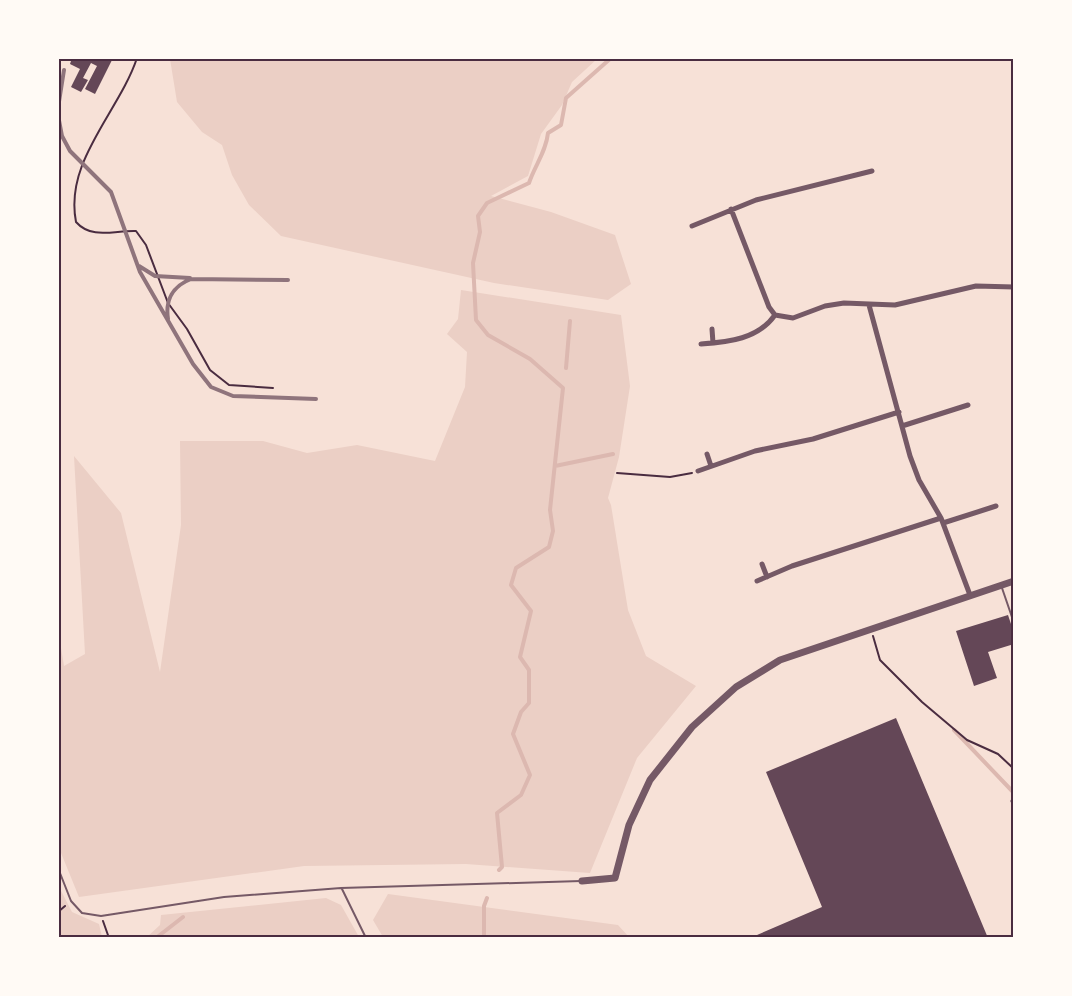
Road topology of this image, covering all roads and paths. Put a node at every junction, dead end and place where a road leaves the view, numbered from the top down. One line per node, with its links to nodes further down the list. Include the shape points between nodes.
1 (60, 58): 3 (path)
2 (137, 58): 13 (path, via 82,165 76,193 76,222 97,234 136,231 146,245 168,303 210,370 229,385)
3 (58, 63)
4 (872, 171): 5 (street)
5 (731, 209): 6 (street); 9 (street)
6 (692, 226)
7 (1014, 287): 8 (street, via 976,286 919,301)
8 (869, 305): 9 (street, via 825,306 793,318); 15 (street)
9 (775, 315): 11 (street, via 767,327 755,334)
10 (712, 329): 11 (street)
11 (713, 343): 12 (street)
12 (701, 344)
13 (273, 388)
14 (968, 405): 16 (street)
15 (899, 412): 16 (street); 18 (street)
16 (902, 426): 22 (street, via 920,480)
17 (707, 454): 18 (street)
18 (711, 466): 19 (street)
19 (698, 471): 20 (path, via 670,477)
20 (617, 473)
21 (996, 506): 22 (street)
22 (942, 521): 24 (street); 28 (street)
23 (762, 564): 24 (street)
24 (767, 577): 25 (street)
25 (757, 581)
26 (1014, 581): 27 (street)
27 (1001, 585): 28 (street); 29 (lane)
28 (970, 595): 30 (street)
29 (1014, 623)
30 (872, 628): 31 (path, via 880,660 922,702 968,740 998,754); 33 (street, via 780,660 736,687 692,727 650,780 629,825 615,878)
31 (1014, 769)
32 (58, 868): 35 (lane, via 72,901 82,913)
33 (582, 881): 34 (lane)
34 (342, 888): 35 (lane, via 224,897); 37 (lane)
35 (101, 916): 36 (path)
36 (109, 938)
37 (366, 938)

